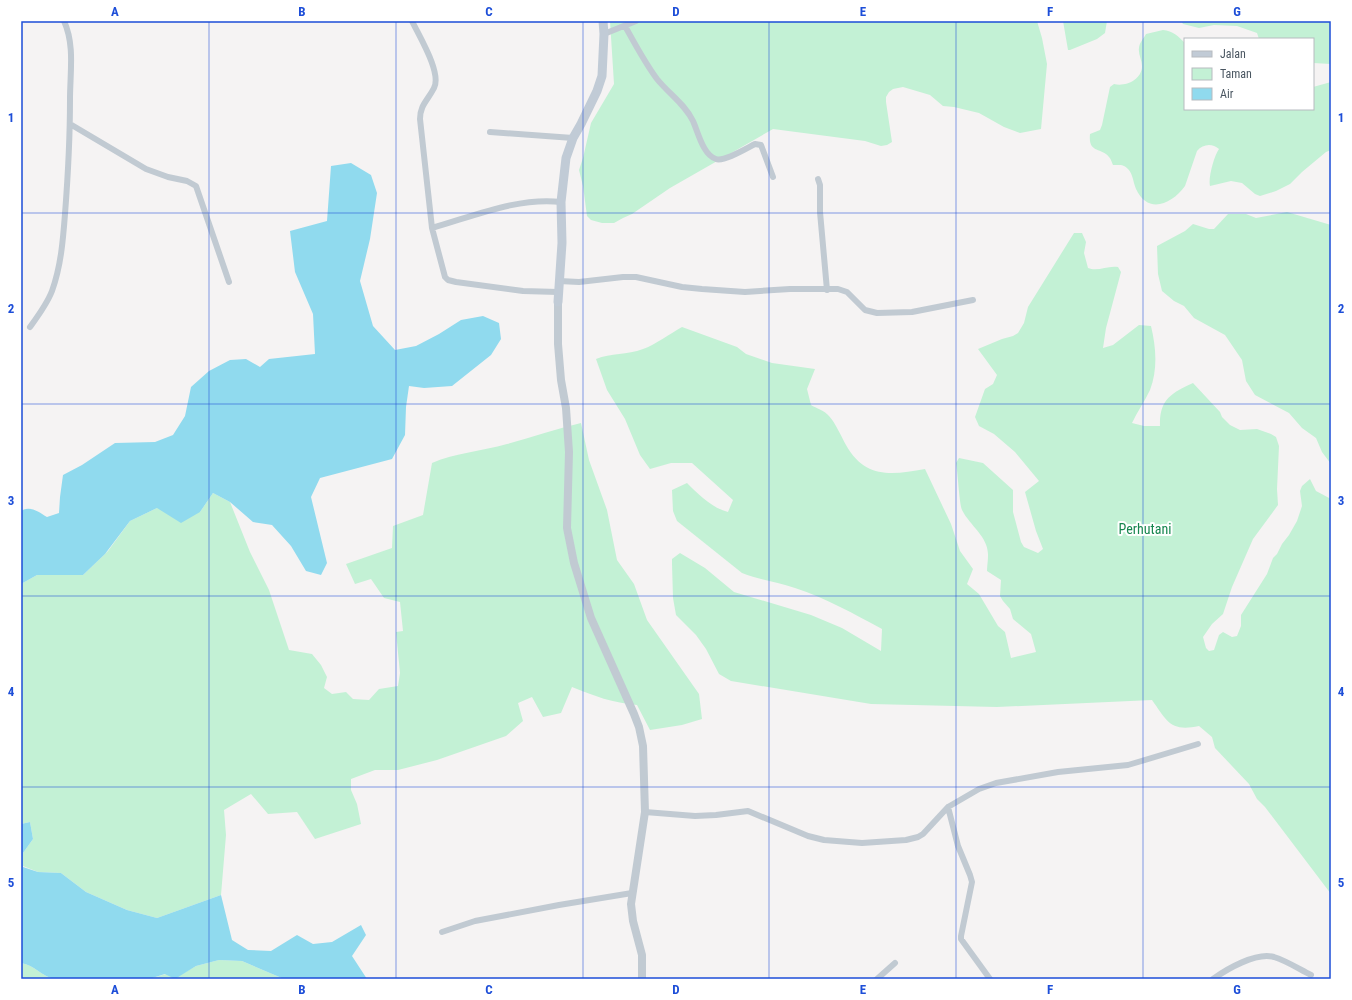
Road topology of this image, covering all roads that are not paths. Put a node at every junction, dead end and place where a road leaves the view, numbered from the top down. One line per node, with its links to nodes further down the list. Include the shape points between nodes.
1 (64, 21): 7 (street, via 71,49)
2 (412, 21): 13 (street, via 436,77 434,88 421,108 420,119)
3 (602, 21): 6 (main road)
4 (636, 21): 5 (street)
5 (625, 26): 6 (street); 10 (street, via 657,78 688,111 702,144 712,157 724,159 758,144 761,145)
6 (604, 34): 9 (main road, via 602,76)
7 (70, 124): 15 (street, via 146,169 196,186); 20 (street, via 61,256 52,292)
8 (490, 132): 9 (street)
9 (573, 138): 12 (main road, via 566,158)
10 (773, 177)
11 (818, 179): 16 (street)
12 (561, 202): 13 (street, via 537,202 504,207); 14 (main road, via 562,243)
13 (432, 228): 17 (street, via 448,280 524,291)
14 (559, 281): 16 (street, via 579,282 636,277 682,287 745,292); 17 (main road)
15 (229, 282)
16 (827, 290): 18 (street, via 838,289 847,292 865,310 876,313 912,312)
17 (558, 292): 19 (main road)
18 (973, 300)
19 (558, 302): 23 (street, via 558,344 569,452 567,528 574,563 591,618 641,732 644,750)
20 (30, 327)
21 (1198, 744): 22 (street, via 1128,765 1058,772 996,783 979,789)
22 (948, 807): 23 (street, via 924,834 918,837 862,843 808,836 748,811 695,816); 30 (street, via 958,846 972,882 961,939)
23 (645, 812): 24 (street)
24 (632, 893): 25 (street, via 475,921); 28 (street, via 632,913 642,955)
25 (442, 932)
26 (895, 963): 29 (street)
27 (1311, 975): 31 (street, via 1273,957 1263,956 1238,964)
28 (642, 979)
29 (877, 979)
30 (990, 979)
31 (1213, 979)

